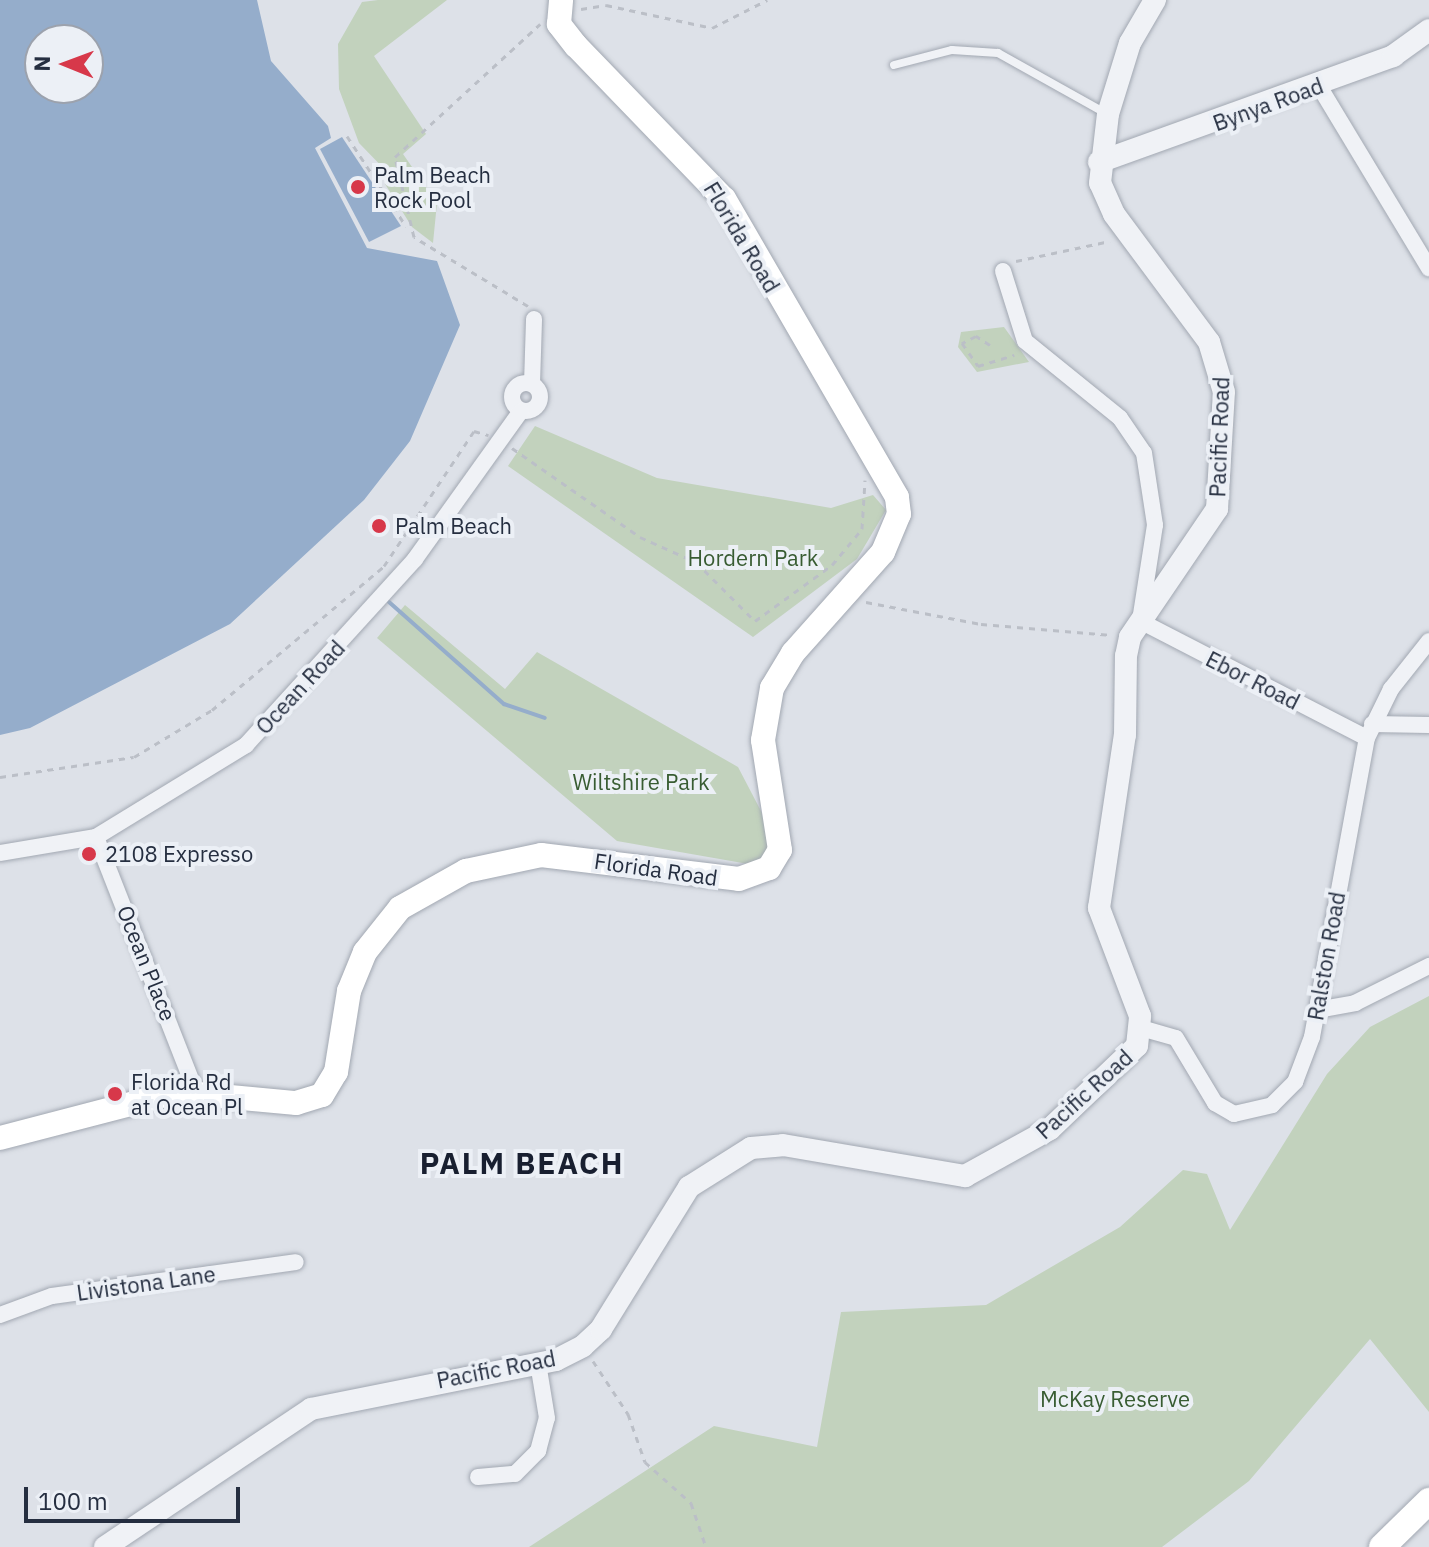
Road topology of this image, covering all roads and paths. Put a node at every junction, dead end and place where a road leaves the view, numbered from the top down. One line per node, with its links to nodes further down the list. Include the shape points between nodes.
1 (767, 0): 3 (path, via 712,28 606,5)
2 (1155, 0): 7 (street, Pacific Road, via 1130,43)
3 (560, 9): 10 (path, via 398,153 412,209); 19 (main road, Florida Road, via 724,199 890,481 899,514 892,538)
4 (1429, 30): 6 (street, Bynya Road, via 1393,56)
5 (894, 65): 7 (lane, via 952,50 998,53)
6 (1319, 86): 9 (street, Bynya Road); 12 (street)
7 (1108, 114): 9 (street, Pacific Road)
8 (347, 136): 10 (path)
9 (1099, 162): 11 (street, Pacific Road, via 1106,202)
10 (406, 226): 14 (path, via 428,246 511,291)
11 (1131, 237): 13 (path, via 1016,261); 20 (street, Pacific Road, via 1209,342 1224,392 1217,509)
12 (1429, 268)
13 (1003, 271): 20 (street, via 1025,341 1120,418 1144,453 1155,525)
14 (534, 319): 17 (street, Ocean Road, via 532,384 512,392 521,411)
15 (990, 345): 16 (path, via 976,336 962,343 978,366)
16 (1021, 354)
17 (504, 441): 18 (path, via 640,537 696,562 755,621 832,565 862,529); 24 (path, via 474,431 384,566 212,710 134,757); 25 (street, Ocean Road, via 404,572 259,733)
18 (864, 472)
19 (843, 597): 20 (path, via 981,624); 30 (main road, Florida Road, via 772,688 763,740 781,833 769,868 739,879 696,877 541,855 457,874 400,908 365,952 349,991 336,1072 322,1095 296,1103)
20 (1135, 629): 23 (street, Ebor Road); 29 (street, Pacific Road, via 1099,908)
21 (1429, 641): 23 (street, Ralston Road)
22 (1429, 725): 23 (street, Ebor Road)
23 (1369, 731): 28 (street, Ralston Road)
24 (0, 777)
25 (96, 837): 26 (street, Ocean Road); 30 (street, Ocean Place)
26 (0, 853)
27 (1429, 966): 28 (street, via 1355,1003)
28 (1317, 1010): 29 (street, Ralston Road, via 1295,1082 1272,1105 1242,1114 1215,1103 1176,1038)
29 (1141, 1028): 34 (street, Pacific Road, via 1131,1055 1050,1129 975,1173 912,1172 783,1145 734,1156 689,1187 601,1329)
30 (195, 1090): 31 (main road, Florida Road)
31 (0, 1138)
32 (296, 1262): 33 (street, Livistona Lane, via 52,1296)
33 (0, 1315)
34 (583, 1346): 35 (street, Pacific Road); 39 (path, via 628,1414 645,1462 691,1503)
35 (538, 1363): 36 (street, via 547,1418 538,1451 515,1474); 38 (street, Pacific Road, via 311,1409)
36 (478, 1477)
37 (1429, 1501): 40 (main road)
38 (105, 1547)
39 (706, 1547)
40 (1382, 1547)

